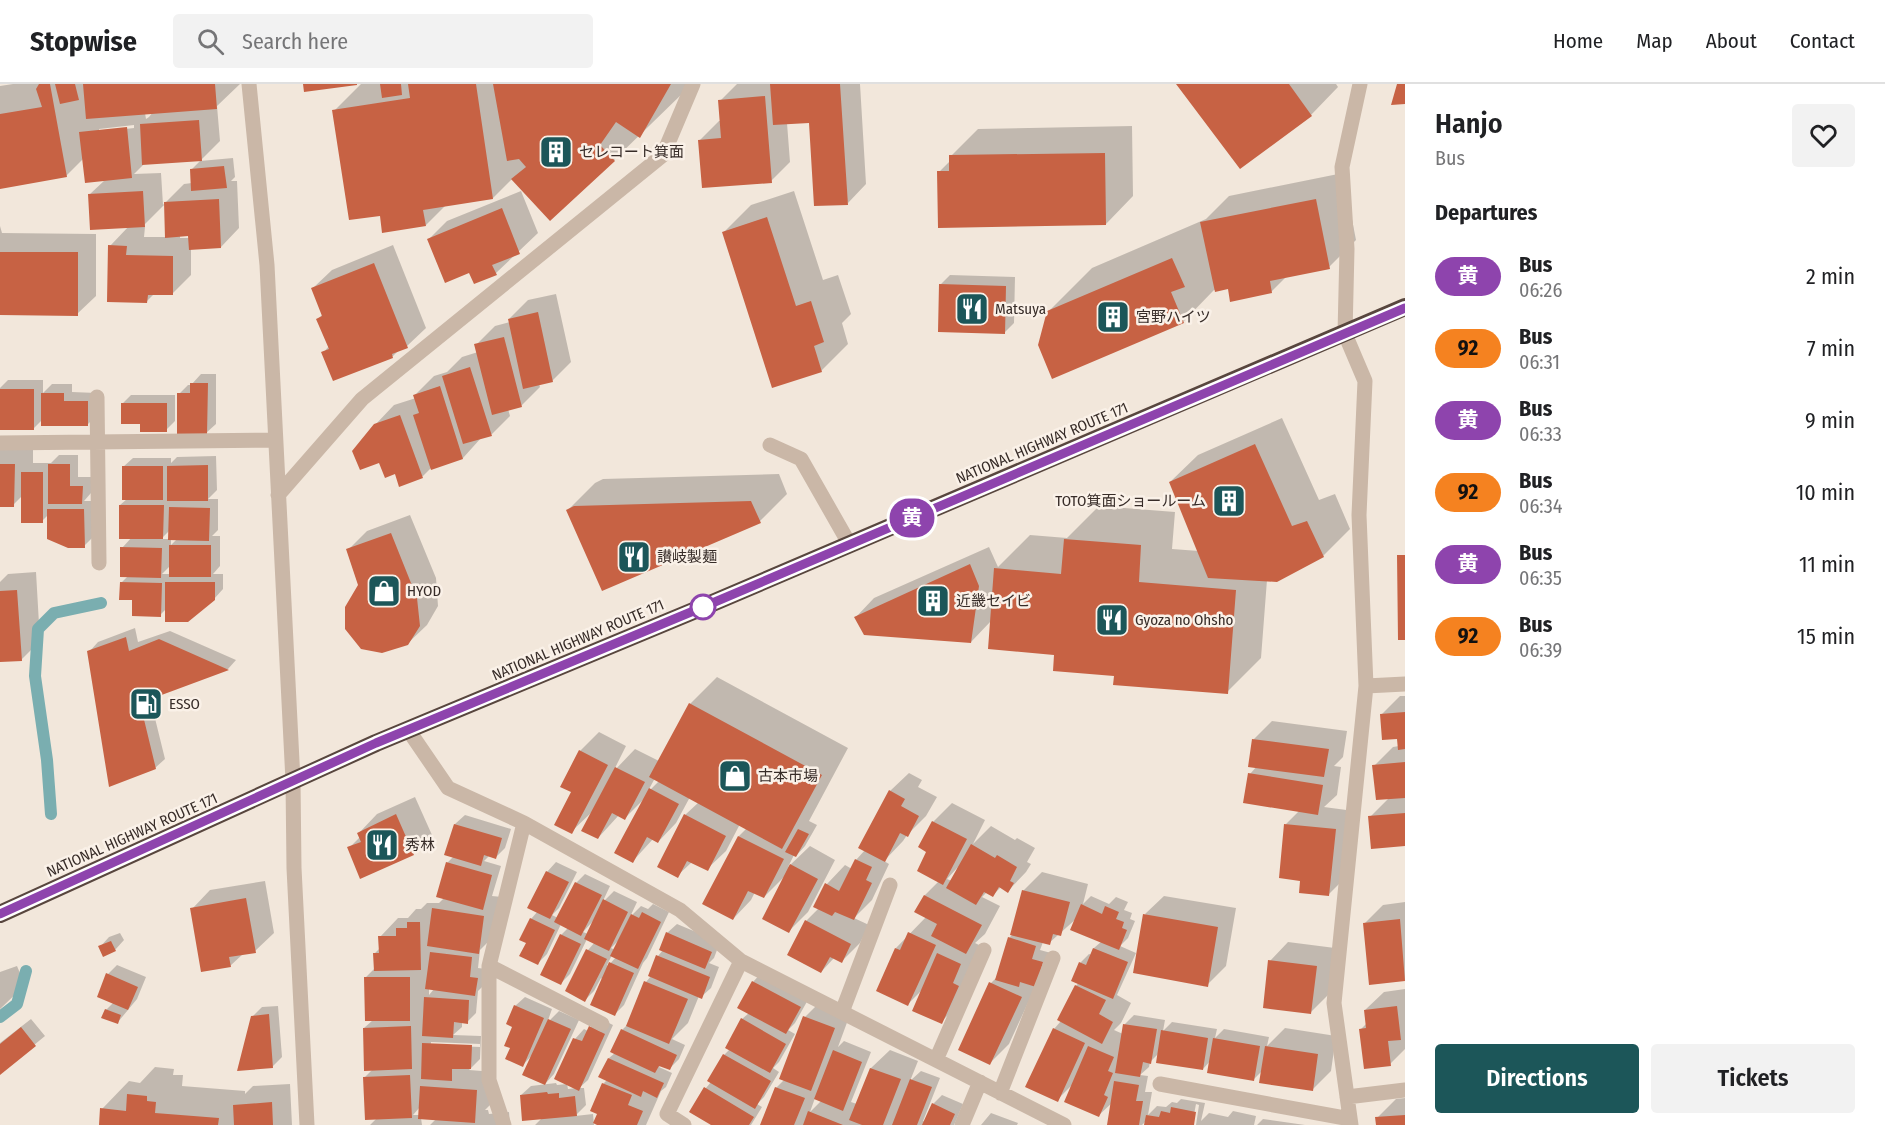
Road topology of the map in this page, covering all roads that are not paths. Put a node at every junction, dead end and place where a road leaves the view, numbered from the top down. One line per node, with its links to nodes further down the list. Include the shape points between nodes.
1 (249, 84): 7 (street, via 267,266)
2 (693, 84): 11 (street, via 663,155 362,399)
3 (1360, 84): 5 (street, via 1342,167 1347,249)
4 (1405, 308): 5 (highway, NATIONAL HIGHWAY ROUTE 171)
5 (1345, 334): 12 (highway, NATIONAL HIGHWAY ROUTE 171); 15 (street, via 1365,381 1359,515)
6 (97, 397): 8 (street)
7 (275, 440): 8 (street); 11 (street)
8 (98, 442): 9 (street); 13 (street)
9 (0, 443)
10 (770, 445): 12 (street, via 801,459)
11 (278, 495): 17 (street)
12 (850, 544): 16 (highway, NATIONAL HIGHWAY ROUTE 171)
13 (99, 563)
14 (1405, 684): 15 (street)
15 (1366, 686): 32 (street, via 1334,1003)
16 (409, 731): 17 (highway, NATIONAL HIGHWAY ROUTE 171); 18 (street, via 448,788)
17 (293, 781): 20 (highway, NATIONAL HIGHWAY ROUTE 171); 34 (street)
18 (524, 823): 23 (street, via 680,910); 24 (street)
19 (890, 885): 25 (street)
20 (0, 914)
21 (984, 950): 27 (street)
22 (1053, 958): 31 (street)
23 (741, 961): 25 (street); 36 (street, via 667,1114)
24 (489, 966): 26 (street); 35 (street, via 489,1080)
25 (842, 1012): 27 (street)
26 (602, 1024)
27 (936, 1060): 28 (street)
28 (980, 1082): 31 (street); 37 (street)
29 (1160, 1084): 33 (street)
30 (1405, 1090): 32 (street)
31 (1000, 1093): 38 (street)
32 (1347, 1097): 33 (street)
33 (1351, 1122)
34 (307, 1125)
35 (504, 1125)
36 (684, 1125)
37 (962, 1125)
38 (1064, 1125)

